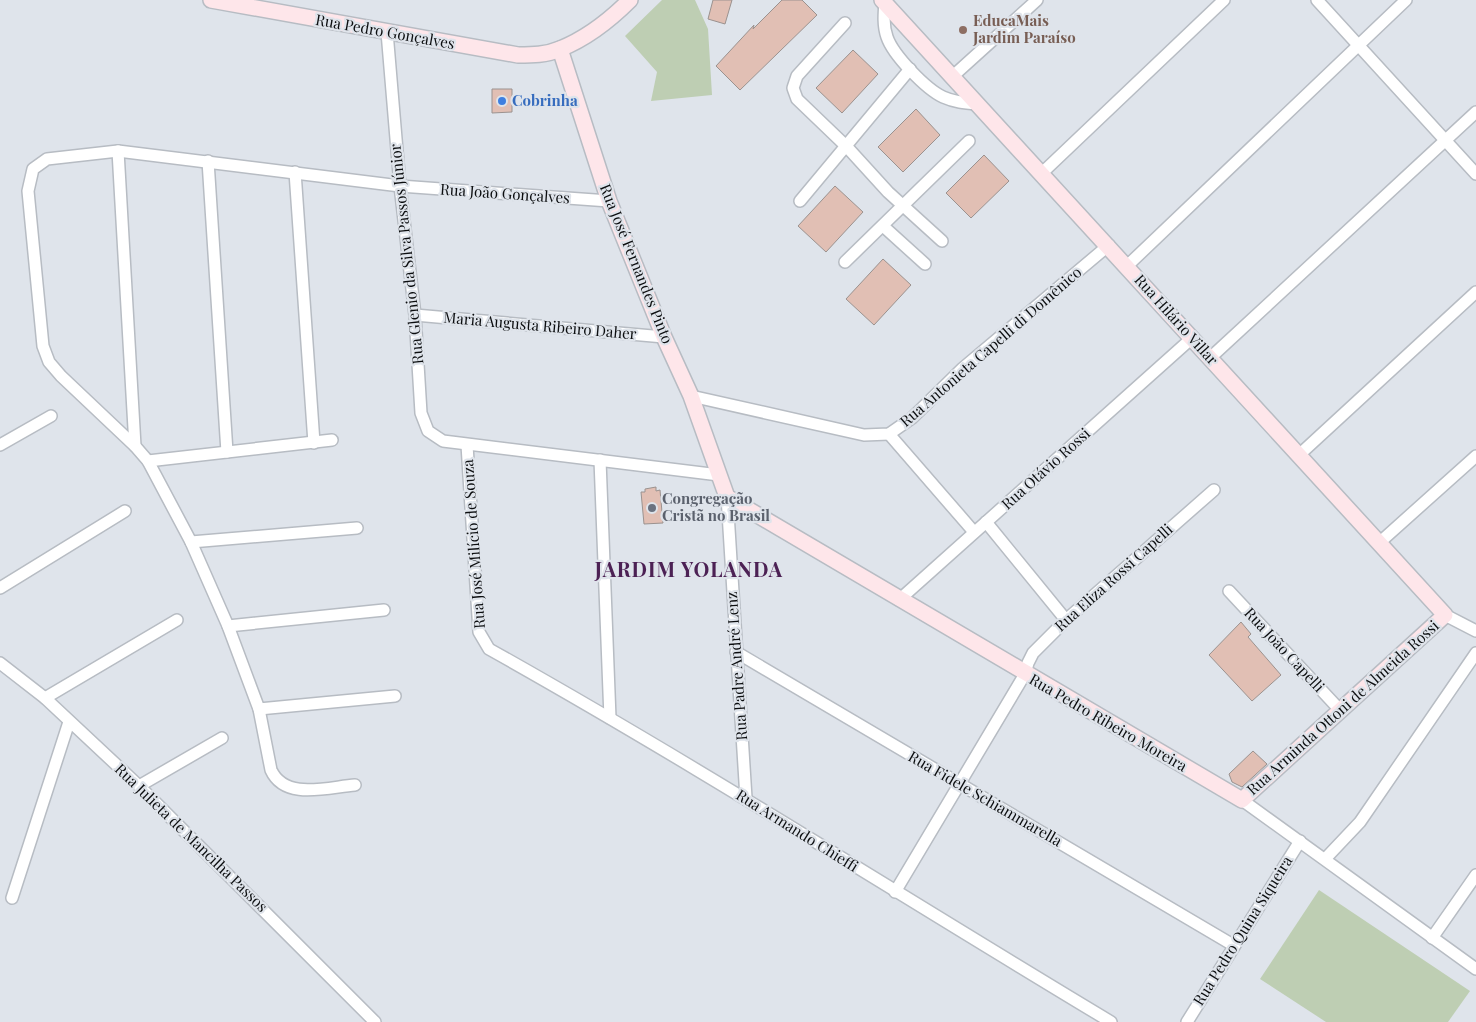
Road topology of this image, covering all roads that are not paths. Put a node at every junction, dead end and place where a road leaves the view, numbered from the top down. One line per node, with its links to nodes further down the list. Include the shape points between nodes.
1 (211, 0): 9 (street, Rua Pedro Gonçalves)
2 (630, 0): 11 (street, Rua Pedro Gonçalves, via 590,32)
3 (1037, 0): 13 (street)
4 (1224, 0): 22 (street)
5 (1317, 0): 10 (street)
6 (1406, 0): 10 (street)
7 (884, 1): 12 (street, via 883,20 887,38); 13 (street, Rua Hilário Villar)
8 (845, 23): 18 (street, via 797,76 794,88 797,99)
9 (387, 32): 11 (street, Rua Pedro Gonçalves, via 518,55); 24 (street, Rua Glenio da Silva Passos Júnior)
10 (1358, 44): 16 (street); 33 (street)
11 (560, 49): 25 (street, Rua José Fernandes Pinto)
12 (910, 69): 14 (street, via 942,96); 18 (street)
13 (953, 76): 14 (street, Rua Hilário Villar)
14 (977, 104): 22 (street, Rua Hilário Villar)
15 (1476, 112): 16 (street)
16 (1446, 139): 23 (street); 38 (street)
17 (970, 142): 27 (street)
18 (847, 147): 26 (street); 27 (street)
19 (118, 151): 20 (street, Rua João Gonçalves); 46 (street); 46 (street, Rua João Gonçalves, via 47,159 33,169 28,191 43,346 49,362)
20 (208, 161): 21 (street, Rua João Gonçalves); 47 (street)
21 (295, 172): 24 (street, Rua João Gonçalves); 43 (street)
22 (1042, 173): 30 (street, Rua Hilário Villar)
23 (1476, 174)
24 (400, 186): 25 (street, Rua João Gonçalves); 35 (street, Rua Glenio da Silva Passos Júnior)
25 (609, 201): 36 (street, Rua José Fernandes Pinto)
26 (800, 201)
27 (904, 207): 28 (street); 29 (street)
28 (883, 226): 31 (street); 32 (street)
29 (942, 241)
30 (1108, 245): 33 (street, Rua Hilário Villar); 41 (street, Rua Antonieta Capelli di Domênico, via 963,368 912,418)
31 (845, 262)
32 (925, 264)
33 (1127, 266): 37 (street, Rua Hilário Villar)
34 (1476, 292): 48 (street)
35 (415, 315): 36 (street, Maria Augusta Ribeiro Daher); 45 (street, Rua Glenio da Silva Passos Júnior, via 421,413 428,431 443,441)
36 (664, 337): 39 (street, Rua José Fernandes Pinto)
37 (1192, 338): 38 (street, Rua Hilário Villar); 56 (street, Rua Otávio Rossi)
38 (1210, 358): 48 (street, Rua Hilário Villar)
39 (691, 396): 41 (street, Rua Antonieta Capelli di Domênico, via 864,435); 52 (street, Rua José Fernandes Pinto)
40 (51, 416): 44 (street)
41 (889, 434): 58 (street)
42 (332, 440): 43 (street)
43 (314, 443): 47 (street)
44 (0, 445)
45 (467, 445): 50 (street, Rua Glenio da Silva Passos Júnior); 70 (street, Rua José Milício de Souza, via 479,632)
46 (135, 446): 51 (street, Rua João Gonçalves)
47 (227, 452): 51 (street)
48 (1299, 455): 60 (street, Rua Hilário Villar)
49 (1476, 456): 60 (street)
50 (600, 460): 52 (street, Rua Glenio da Silva Passos Júnior); 79 (street)
51 (148, 461): 59 (street, Rua João Gonçalves)
52 (719, 475): 54 (street, Rua Padre André Lenz)
53 (1214, 490): 67 (street, Rua Eliza Rossi Capelli)
54 (726, 497): 63 (street, Rua Pedro Ribeiro Moreira); 71 (street, Rua Padre André Lenz)
55 (125, 511): 61 (street)
56 (986, 522): 58 (street, Rua Otávio Rossi); 67 (street)
57 (358, 528): 59 (street)
58 (974, 532): 63 (street, Rua Otávio Rossi)
59 (191, 542): 68 (street, Rua João Gonçalves)
60 (1380, 544): 65 (street, Rua Hilário Villar)
61 (0, 588)
62 (1229, 591): 78 (street, Rua João Capelli)
63 (900, 600): 74 (street, Rua Pedro Ribeiro Moreira)
64 (384, 610): 68 (street)
65 (1445, 615): 69 (street, Rua Hilário Villar); 78 (street, Rua Arminda Ottoni de Almeida Rossi)
66 (177, 620): 76 (street)
67 (1066, 620): 74 (street, Rua Eliza Rossi Capelli, via 1033,653)
68 (228, 626): 77 (street, Rua João Gonçalves)
69 (1476, 631)
70 (483, 642): 79 (street, Rua Armando Chieffi, via 489,650)
71 (736, 652): 83 (street, Rua Fidele Schiammarella); 85 (street, Rua Padre André Lenz)
72 (1476, 653): 88 (street, via 1360,822)
73 (0, 663): 76 (street, Rua Julieta de Mancilha Passos)
74 (1025, 674): 83 (street, Rua Eliza Rossi Capelli); 86 (street, Rua Pedro Ribeiro Moreira)
75 (395, 696): 77 (street)
76 (45, 698): 80 (street, Rua Julieta de Mancilha Passos)
77 (259, 709): 82 (street, Rua João Gonçalves, via 271,770 281,785 296,789)
78 (1340, 709): 86 (street, Rua Arminda Ottoni de Almeida Rossi)
79 (610, 718): 85 (street, Rua Armando Chieffi)
80 (70, 722): 84 (street, Rua Julieta de Mancilha Passos); 91 (street)
81 (222, 738): 84 (street)
82 (355, 785)
83 (960, 785): 90 (street, Rua Eliza Rossi Capelli); 93 (street, Rua Fidele Schiammarella)
84 (139, 786): 95 (street, Rua Julieta de Mancilha Passos)
85 (746, 798): 90 (street, Rua Armando Chieffi)
86 (1242, 800): 87 (street, Rua Pedro Ribeiro Moreira)
87 (1300, 841): 88 (street, Rua Pedro Ribeiro Moreira); 93 (street, Rua Pedro Quina Siqueira)
88 (1325, 859): 92 (street, Rua Pedro Ribeiro Moreira)
89 (1476, 875): 92 (street)
90 (895, 892): 96 (street, Rua Armando Chieffi)
91 (12, 898)
92 (1432, 938): 94 (street, Rua Pedro Ribeiro Moreira)
93 (1233, 945): 97 (street, Rua Pedro Quina Siqueira)
94 (1476, 969)
95 (375, 1022)
96 (1111, 1022)
97 (1187, 1022)

